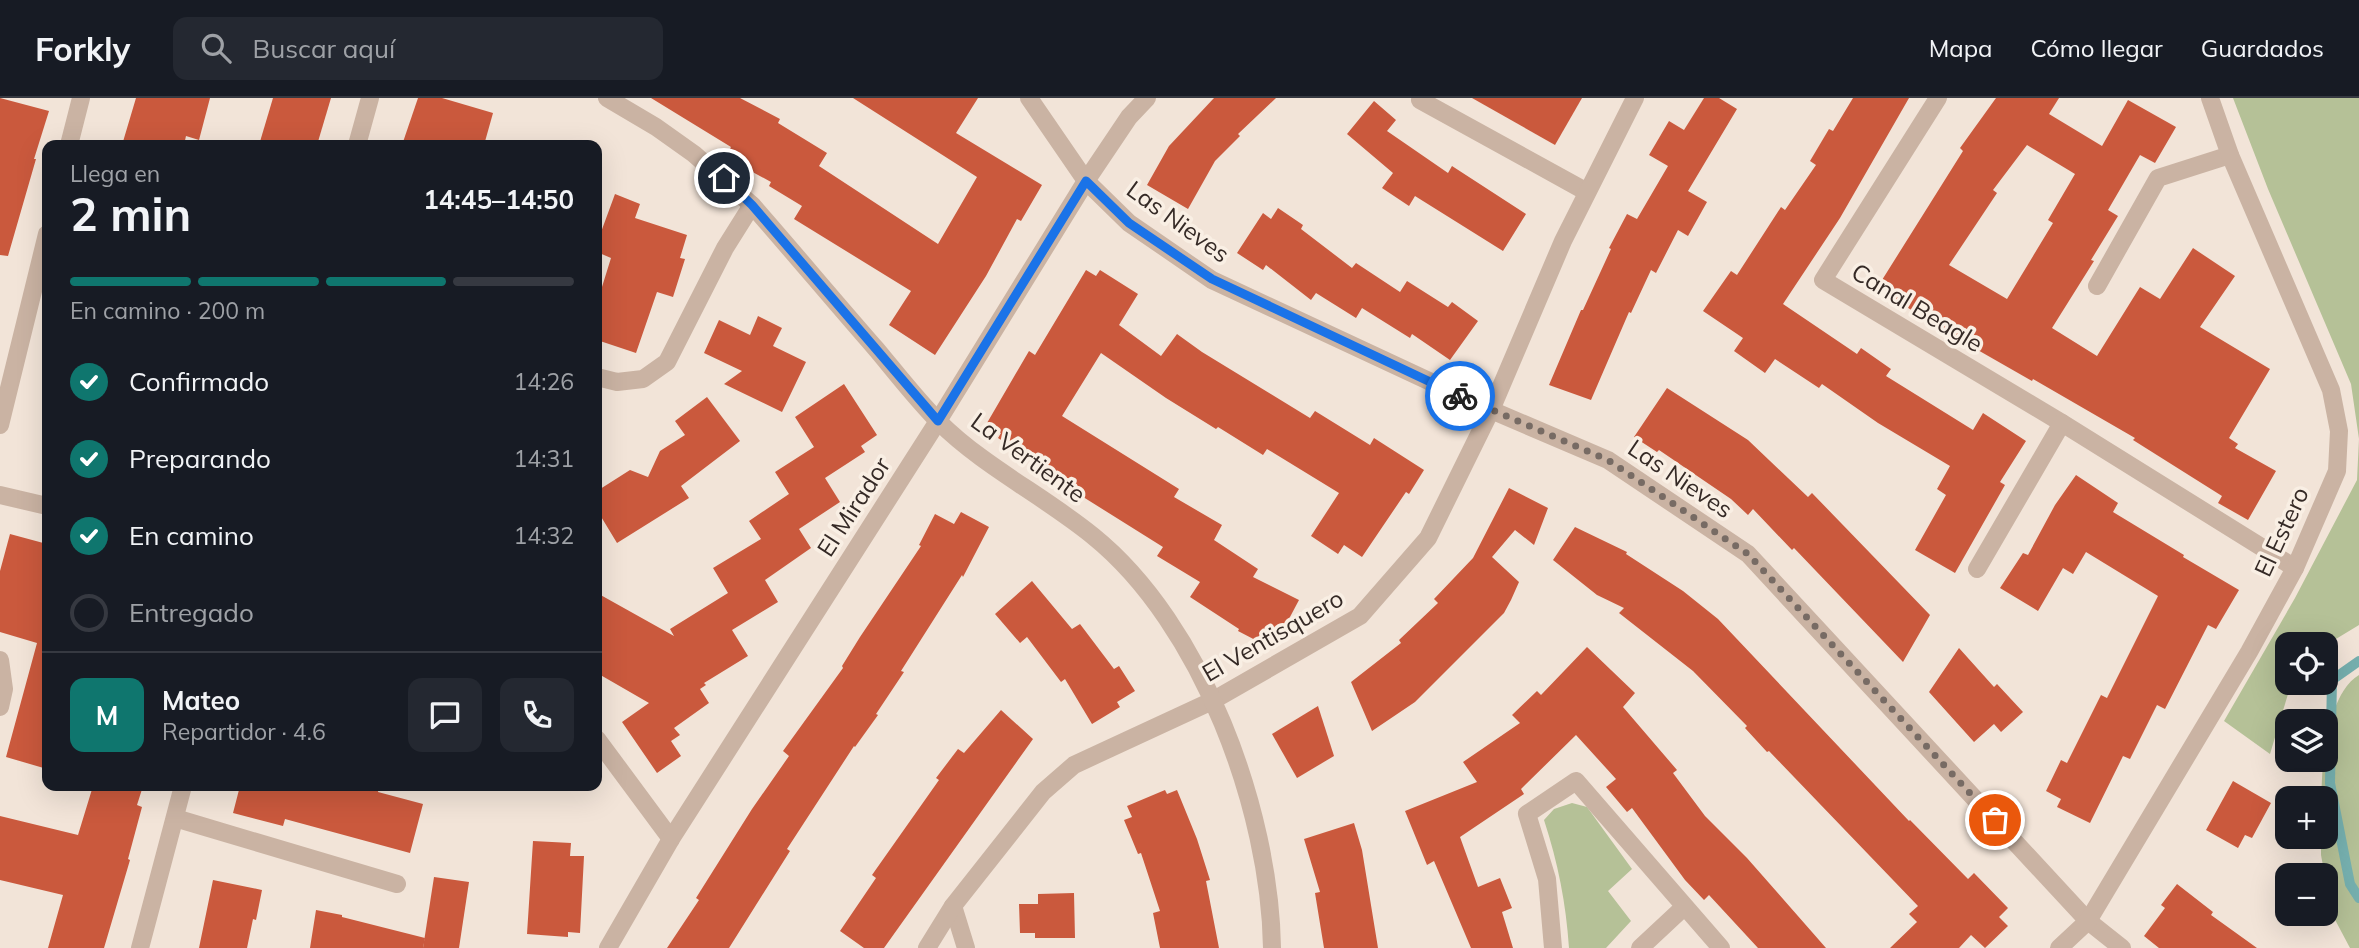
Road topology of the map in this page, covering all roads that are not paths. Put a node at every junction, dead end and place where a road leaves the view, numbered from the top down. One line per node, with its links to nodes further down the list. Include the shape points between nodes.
1 (81, 98): 10 (street)
2 (370, 98): 11 (street)
3 (607, 98): 15 (street, La Vertiente, via 694,154)
4 (1029, 98): 13 (street, Las Nieves)
5 (1147, 98): 13 (street, El Mirador)
6 (1635, 98): 14 (street, El Ventisquero)
7 (1938, 98): 21 (street, Canal Beagle, via 1823,280)
8 (2210, 98): 12 (street, El Estero)
9 (1420, 100): 14 (street)
10 (70, 140)
11 (358, 140)
12 (2230, 155): 17 (street, via 2158,178); 25 (street, El Estero, via 2331,390 2339,431 2337,471)
13 (1086, 181): 19 (street, Las Nieves, via 1129,223 1212,279); 20 (street, El Mirador)
14 (1587, 192): 19 (street, El Ventisquero)
15 (752, 205): 18 (street, via 667,362 643,379); 20 (street, La Vertiente)
16 (42, 254): 22 (street)
17 (2097, 286)
18 (602, 378)
19 (1491, 410): 28 (street, El Ventisquero, via 1428,538 1360,616); 37 (street, Las Nieves, via 1608,460 1748,554)
20 (938, 421): 28 (street, La Vertiente, via 976,454 1094,536 1133,572 1178,634); 33 (street, El Mirador)
21 (2062, 423): 25 (street, Canal Beagle); 26 (street)
22 (0, 425)
23 (0, 495): 24 (street)
24 (42, 505)
25 (2295, 568): 37 (street, El Estero)
26 (1977, 569)
27 (0, 660): 29 (street, via 4,689)
28 (1212, 701): 35 (street, El Ventisquero, via 1074,765 1043,792); 42 (street, La Vertiente, via 1254,820 1266,879)
29 (0, 707)
30 (602, 746): 33 (street)
31 (183, 791): 32 (street)
32 (175, 818): 34 (street); 38 (street)
33 (671, 839): 39 (street, El Mirador)
34 (397, 884)
35 (953, 906): 40 (street, El Ventisquero); 41 (street)
36 (1684, 907): 43 (street, via 1576,781 1527,814 1547,879); 44 (street); 45 (street)
37 (2088, 921): 46 (street, El Estero); 47 (street, Las Nieves)
38 (140, 948)
39 (608, 948)
40 (927, 948)
41 (966, 948)
42 (1272, 948)
43 (1553, 948)
44 (1640, 948)
45 (1721, 948)
46 (2059, 948)
47 (2122, 948)

